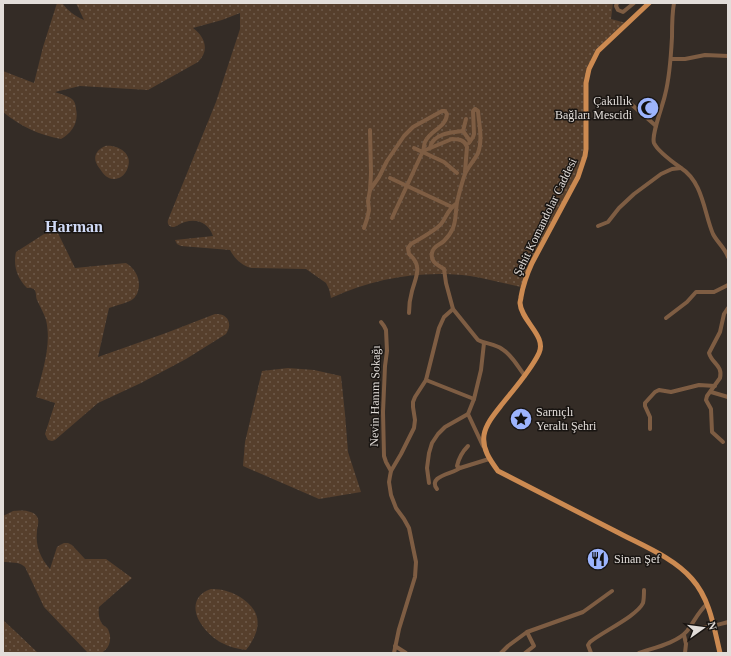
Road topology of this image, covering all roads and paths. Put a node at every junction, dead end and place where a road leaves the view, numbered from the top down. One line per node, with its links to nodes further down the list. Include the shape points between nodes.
1 (617, 3): 2 (street, via 617,8 621,12)
2 (634, 3)
3 (649, 3): 36 (main road, Şehit Komandolar Caddesi, via 598,51 589,69 586,83 586,149 583,163 523,286 520,304 540,344 539,352)
4 (674, 3): 6 (street)
5 (728, 56): 6 (street, via 705,55)
6 (670, 59): 9 (street, via 666,95)
7 (631, 104): 9 (street)
8 (466, 119): 11 (street)
9 (656, 126): 17 (street, via 653,135 656,147)
10 (370, 130): 22 (street)
11 (463, 132): 12 (street); 15 (street, via 442,135 434,140)
12 (470, 141): 13 (street); 19 (street, via 474,134 473,111 476,109 480,140 478,152)
13 (466, 144): 15 (street, via 461,140 452,139); 19 (street)
14 (414, 148): 16 (street)
15 (430, 148): 16 (street)
16 (423, 151): 18 (street, via 444,162); 21 (street); 22 (street, via 425,142 432,132 446,120 447,114 444,111 413,127 404,136)
17 (681, 168): 26 (street, via 660,174 634,194 608,222); 28 (street, via 696,185 713,234)
18 (457, 173)
19 (465, 174): 23 (street)
20 (390, 178): 21 (street)
21 (407, 187): 24 (street); 25 (street)
22 (370, 190): 27 (street, via 369,210)
23 (456, 204): 24 (street); 31 (street, via 456,218 450,235 433,249 432,256 434,262 444,269)
24 (452, 207): 32 (street, via 440,226 408,248 418,268)
25 (392, 218)
26 (598, 226)
27 (364, 228)
28 (728, 257)
29 (728, 285): 33 (street, via 714,292 696,292)
30 (728, 308): 38 (street, via 720,332 709,352 721,372)
31 (453, 309): 35 (street, via 478,340); 37 (street, via 444,317 439,328)
32 (409, 313)
33 (666, 318)
34 (381, 322): 49 (street, Nevin Hanım Sokağı, via 386,330 387,351 383,412 384,456)
35 (484, 343): 36 (street, via 503,349); 41 (street)
36 (524, 376): 46 (main road, Şehit Komandolar Caddesi, via 486,428)
37 (426, 380): 41 (street); 49 (street, via 413,402 414,428)
38 (715, 386): 39 (street); 43 (street, via 699,385 671,392 655,392 645,403 650,417)
39 (710, 392): 40 (street); 44 (street, via 706,400 711,409 712,432)
40 (728, 397)
41 (474, 399): 42 (street)
42 (468, 414): 46 (street); 50 (street, via 445,427 432,443 427,468)
43 (650, 429)
44 (723, 442)
45 (468, 446): 48 (street, via 459,458)
46 (486, 452): 47 (main road, Şehit Komandolar Caddesi)
47 (489, 459): 48 (street); 54 (main road, Şehit Komandolar Caddesi, via 498,471 675,564 692,579)
48 (460, 468): 51 (street, via 436,479 434,483)
49 (392, 471): 60 (street, via 389,482 391,495 409,528 416,562 415,577)
50 (429, 483)
51 (437, 489)
52 (644, 590): 66 (street, via 643,602 637,609 590,642 588,645)
53 (612, 591): 58 (street, via 583,612)
54 (707, 604): 56 (street); 57 (main road, Şehit Komandolar Caddesi)
55 (728, 622): 57 (street)
56 (691, 626): 57 (street); 59 (street)
57 (713, 626): 70 (main road, Şehit Komandolar Caddesi)
58 (527, 632): 64 (street); 65 (street, via 534,646)
59 (684, 635): 61 (street); 69 (street)
60 (395, 646): 62 (street); 63 (street)
61 (654, 647): 67 (street); 68 (street)
62 (394, 653)
63 (406, 653)
64 (501, 653)
65 (525, 653)
66 (591, 653)
67 (639, 653)
68 (654, 653)
69 (686, 653)
70 (720, 653)

